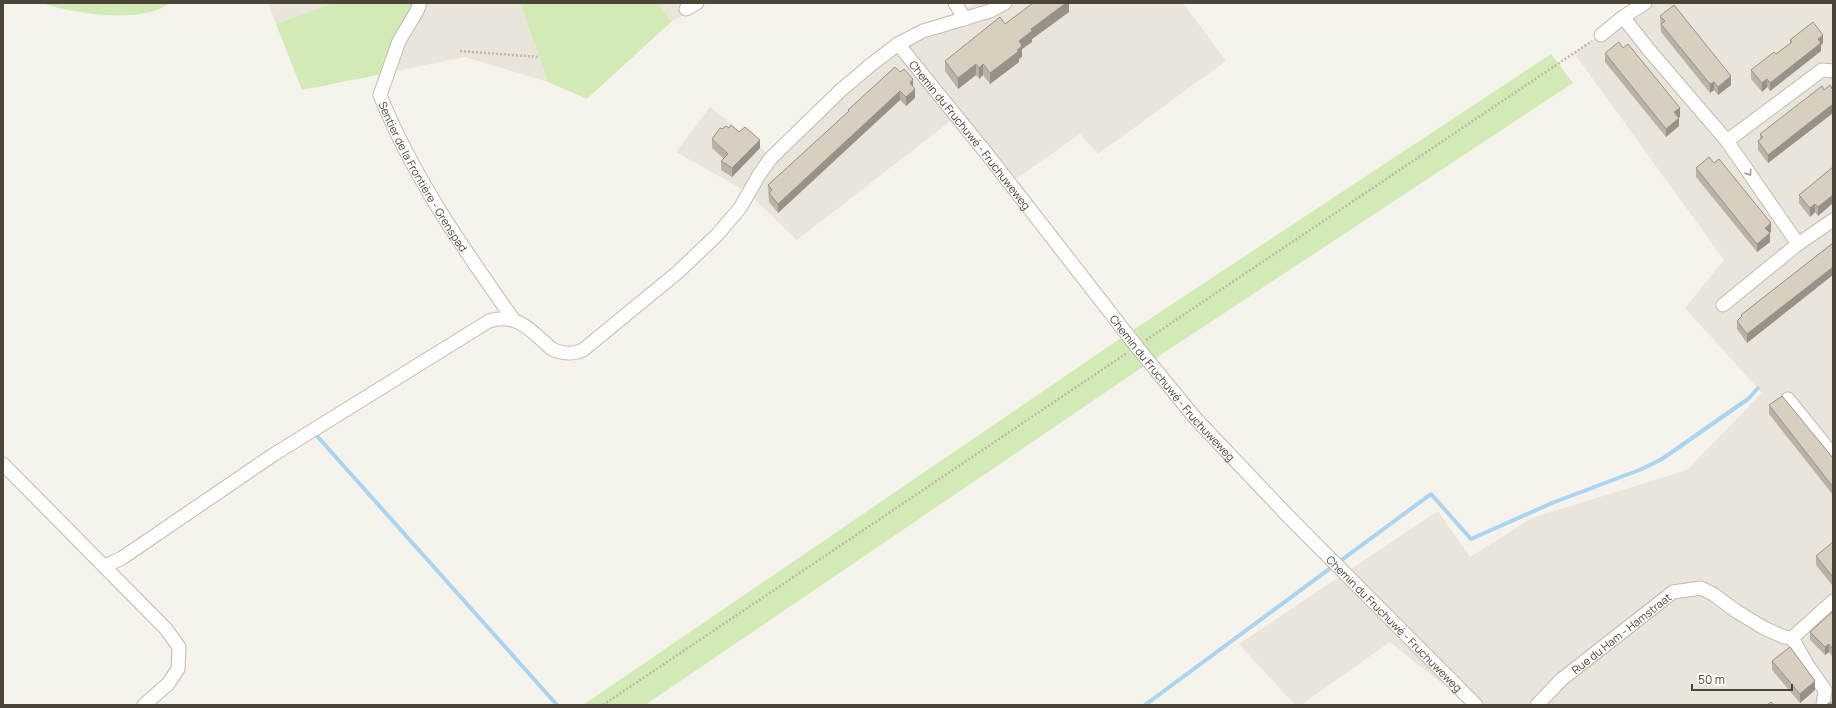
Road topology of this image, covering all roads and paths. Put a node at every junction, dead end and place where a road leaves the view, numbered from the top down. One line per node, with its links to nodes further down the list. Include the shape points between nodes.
1 (420, 3): 16 (street, Sentier de la Frontière - Grenspad, via 399,42 380,95 402,146 427,191)
2 (955, 3): 6 (street)
3 (1005, 3): 6 (street)
4 (1645, 3): 5 (street)
5 (1623, 17): 7 (street); 12 (street)
6 (965, 19): 8 (street, via 924,31)
7 (1601, 35): 17 (path)
8 (898, 44): 16 (street, via 841,90 778,150 740,208 706,246 589,346 571,354 557,352); 17 (street, Chemin du Fruchuwé - Fruchuweweg)
9 (460, 51): 10 (path)
10 (539, 57)
11 (1833, 71): 12 (street, via 1822,70)
12 (1727, 141): 14 (street, one-way to 14)
13 (1833, 220): 14 (street)
14 (1798, 244): 15 (street)
15 (1723, 305)
16 (513, 319): 21 (street, via 497,319 481,325 273,456 122,558)
17 (1137, 347): 25 (path); 26 (street, Chemin du Fruchuwé - Fruchuweweg, via 1196,419 1287,515)
18 (1788, 399): 19 (street)
19 (1833, 456)
20 (3, 464): 21 (street)
21 (105, 566): 24 (street, via 166,629 178,647 178,669 168,684)
22 (1833, 601): 23 (street)
23 (1792, 638): 27 (street, Rue du Ham - Hamstraat, via 1764,628 1700,588 1673,592 1562,679); 28 (street, via 1825,690)
24 (144, 705)
25 (603, 705)
26 (1476, 705)
27 (1537, 705)
28 (1823, 705)

